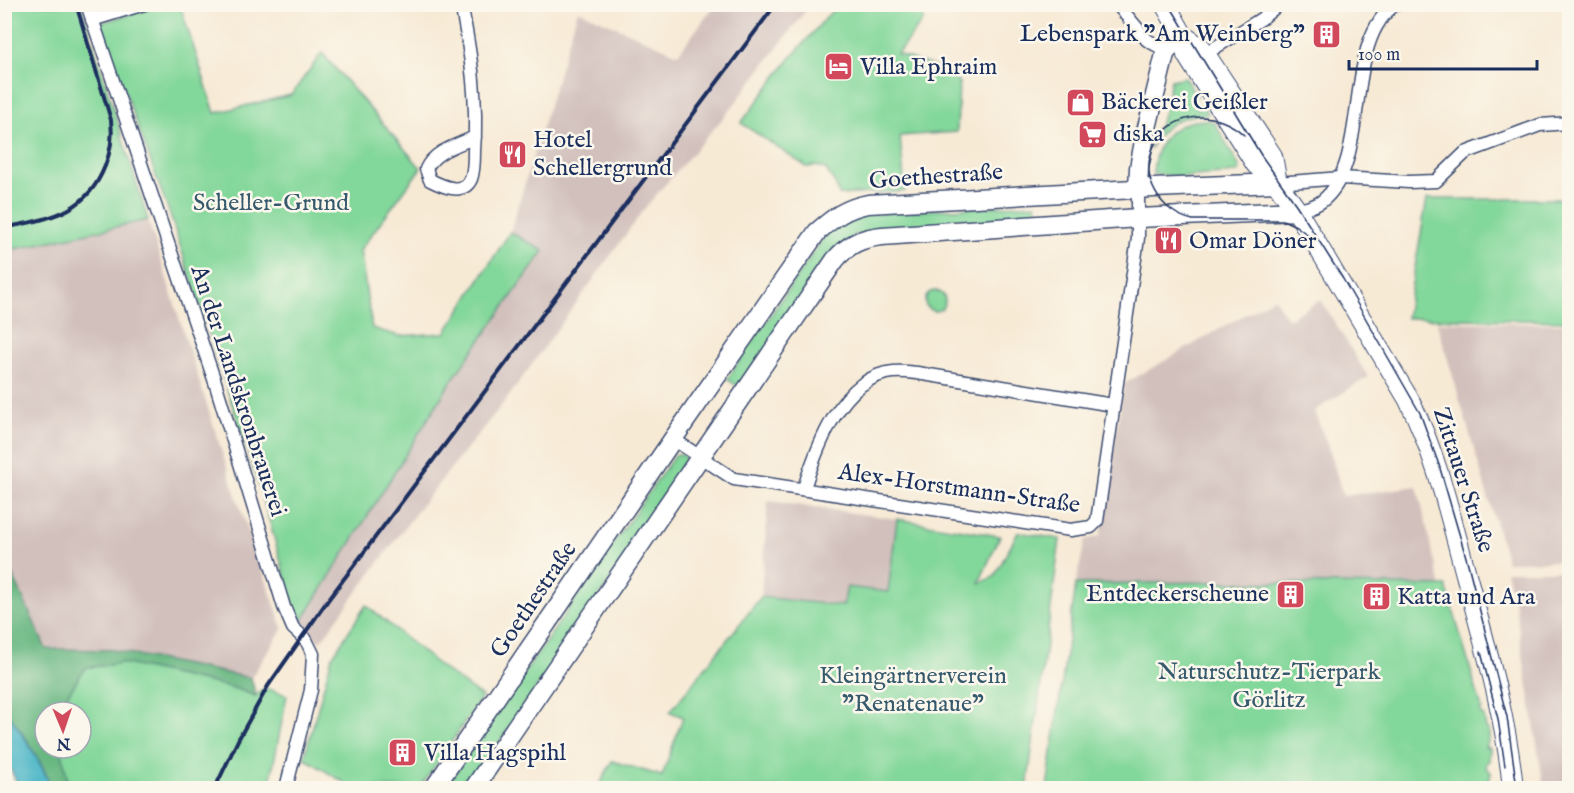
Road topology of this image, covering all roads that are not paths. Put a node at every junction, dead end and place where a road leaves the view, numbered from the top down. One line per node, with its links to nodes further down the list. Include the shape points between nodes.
1 (87, 4): 8 (street, An der Landskronbrauerei)
2 (144, 4): 8 (street)
3 (461, 4): 13 (street, via 476,92)
4 (1117, 4): 10 (street, via 1147,40)
5 (1165, 4): 9 (main road, Zittauer Straße)
6 (1279, 4): 11 (street)
7 (1396, 4): 14 (street, via 1375,28)
8 (92, 20): 23 (street, An der Landskronbrauerei, via 215,382 284,607 293,628 313,654 311,690)
9 (1183, 36): 10 (street); 11 (main road, Zittauer Straße); 15 (main road, Zittauer Straße, via 1187,56 1253,160)
10 (1167, 51): 16 (street, via 1145,136)
11 (1205, 54): 15 (main road, Zittauer Straße, via 1272,156)
12 (1569, 123): 14 (street, via 1540,125 1474,150 1458,159 1436,181)
13 (475, 137): 13 (street, via 444,150 430,161 426,169 430,180 449,189 466,185 473,170)
14 (1341, 178): 15 (street); 17 (street, via 1323,201)
15 (1277, 183): 16 (street, Goethestraße); 17 (main road, Zittauer Straße)
16 (1138, 189): 18 (street); 20 (street, Goethestraße, via 868,204 840,213 817,232)
17 (1297, 211): 18 (street); 26 (main road, Zittauer Straße, via 1421,424 1503,717)
18 (1138, 218): 19 (street, Alex-Horstmann-Straße); 21 (street, via 870,237 851,244 835,260)
19 (1113, 405): 22 (street, Alex-Horstmann-Straße, via 892,372 868,380 844,402 813,458); 22 (street, Alex-Horstmann-Straße, via 1097,521 1091,527 1077,530)
20 (673, 439): 21 (street); 24 (street, Goethestraße)
21 (701, 458): 22 (street, Alex-Horstmann-Straße, via 734,479); 25 (street)
22 (804, 488)
23 (286, 789)
24 (434, 789)
25 (474, 789)
26 (1513, 789)

